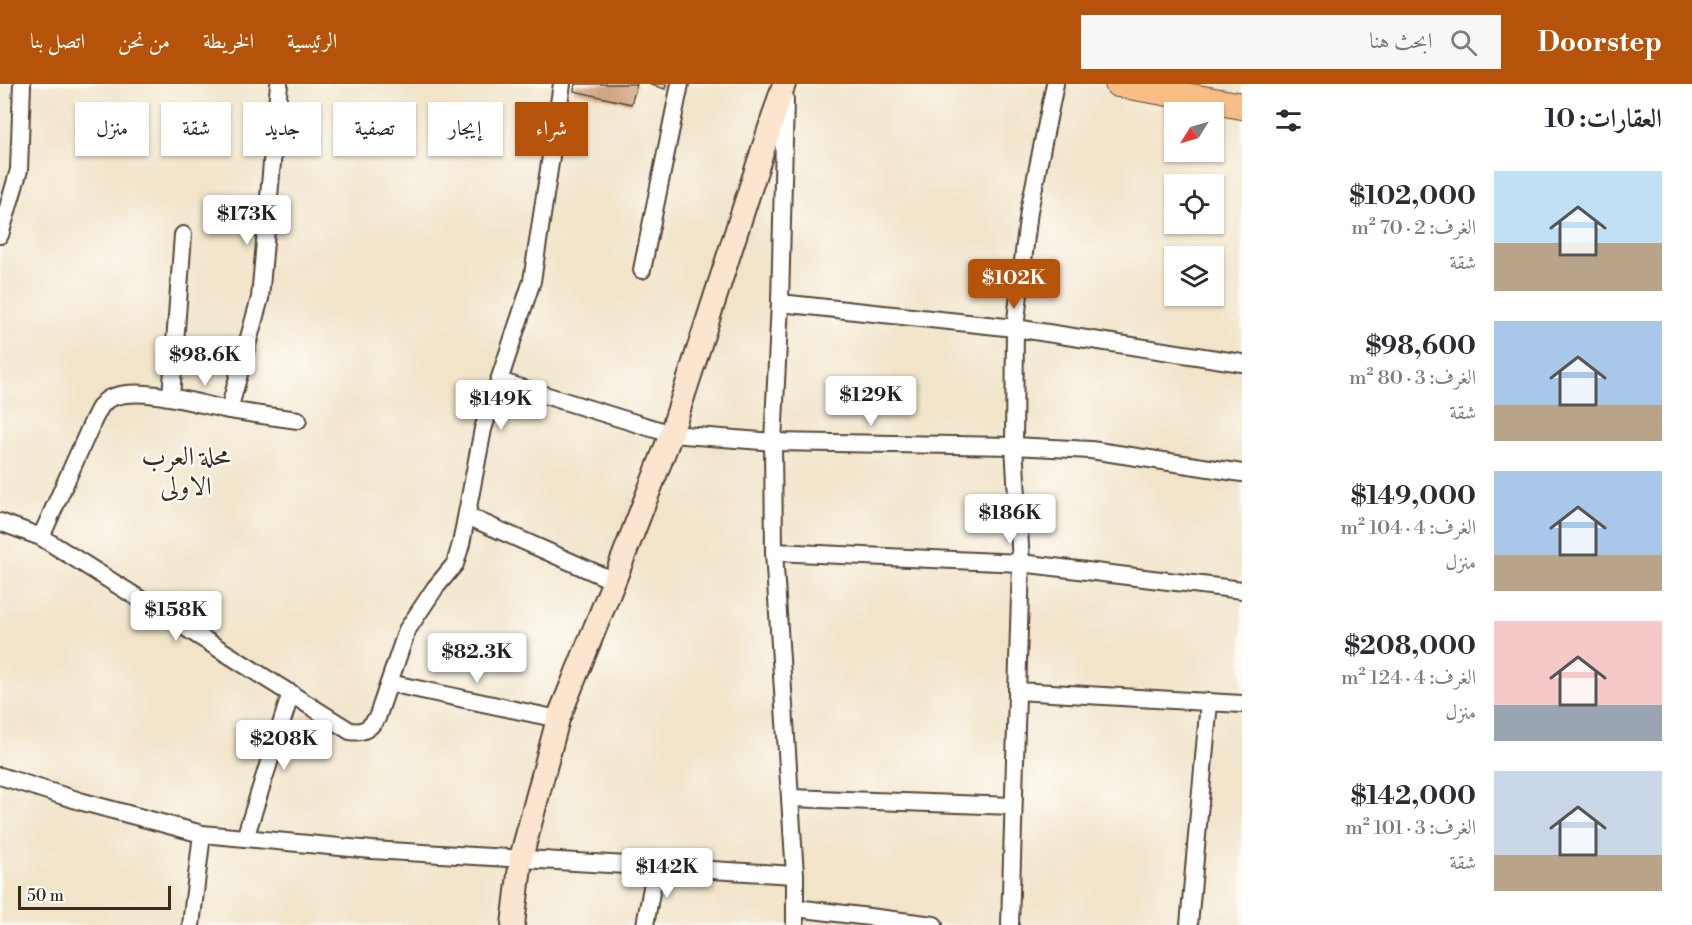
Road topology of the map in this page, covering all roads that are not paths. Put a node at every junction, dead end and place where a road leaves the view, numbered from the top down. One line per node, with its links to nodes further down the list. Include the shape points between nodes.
1 (21, 84): 9 (street, via 19,170)
2 (279, 84): 17 (street, via 260,298)
3 (562, 84): 15 (street, via 537,260)
4 (681, 84): 11 (street)
5 (784, 84): 12 (street); 19 (street)
6 (1056, 84): 13 (street, via 1029,211)
7 (1118, 84): 8 (main road)
8 (1242, 106)
9 (0, 235)
10 (183, 236): 16 (street)
11 (642, 270)
12 (780, 303): 13 (street); 20 (street)
13 (1015, 327): 14 (street); 21 (street)
14 (1242, 363)
15 (499, 381): 19 (street); 23 (street, via 483,429)
16 (171, 397): 17 (street); 25 (street, via 129,394 112,397 101,405)
17 (229, 410): 18 (street)
18 (298, 420)
19 (671, 434): 20 (street); 28 (street)
20 (773, 442): 21 (street); 26 (street)
21 (1014, 446): 22 (street, via 1091,450); 27 (street)
22 (1242, 474)
23 (467, 516): 28 (street); 30 (street, via 455,564 407,630)
24 (0, 522): 25 (street)
25 (41, 537): 32 (street)
26 (774, 552): 27 (street); 37 (street)
27 (1021, 562): 29 (street); 31 (street)
28 (614, 581): 35 (street)
29 (1242, 590)
30 (389, 683): 32 (street, via 377,718 370,728 360,732 350,731); 35 (street)
31 (1017, 691): 33 (street); 38 (street)
32 (291, 693): 40 (street)
33 (1209, 702): 34 (street); 50 (street)
34 (1242, 704)
35 (558, 719): 41 (street)
36 (0, 776): 39 (street)
37 (790, 798): 38 (street); 43 (street)
38 (1013, 806): 49 (street)
39 (202, 834): 40 (street); 45 (street)
40 (244, 838): 41 (street)
41 (521, 858): 42 (street); 46 (street)
42 (656, 866): 43 (street); 47 (street)
43 (795, 875): 44 (street)
44 (795, 917): 48 (street)
45 (191, 925)
46 (513, 925)
47 (645, 925)
48 (934, 925)
49 (1010, 925)
50 (1189, 925)

